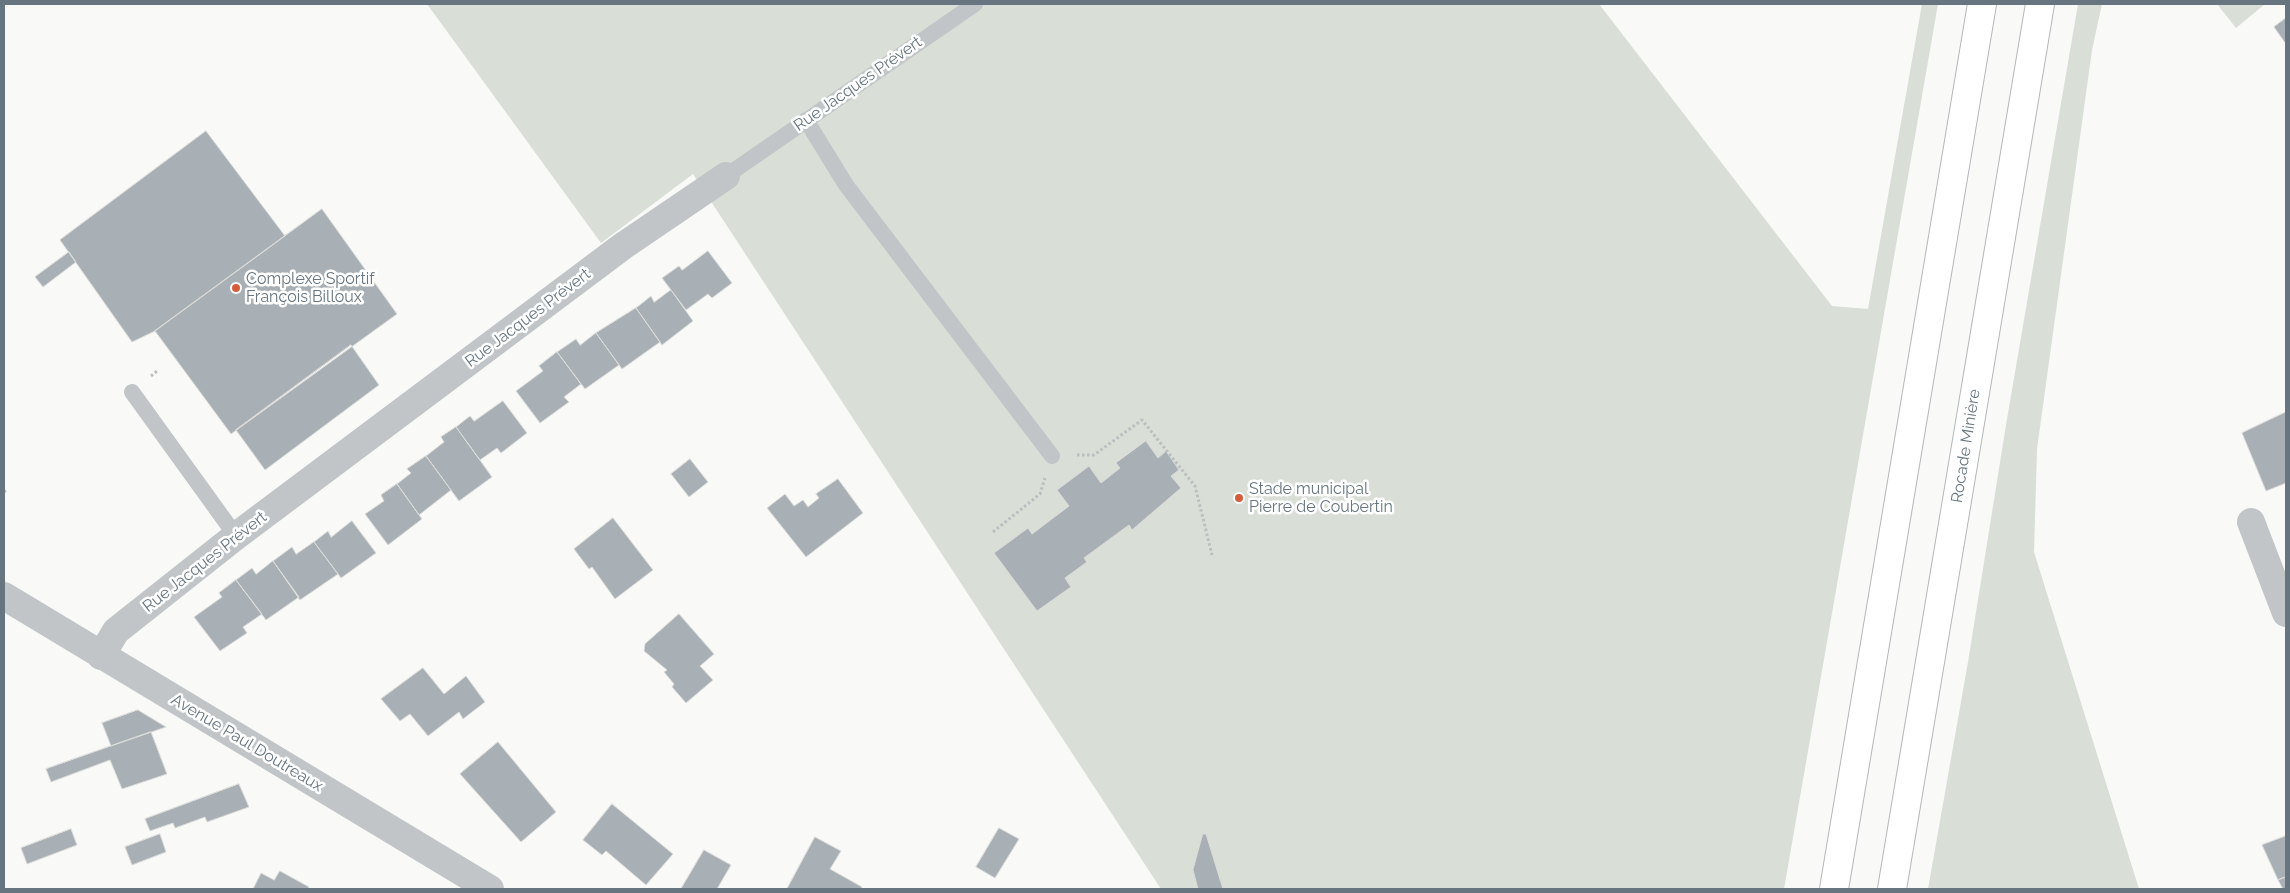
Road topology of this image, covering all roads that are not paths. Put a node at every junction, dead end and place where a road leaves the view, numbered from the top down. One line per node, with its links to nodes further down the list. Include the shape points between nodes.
1 (975, 4): 4 (lane, Rue Jacques Prévert)
2 (1982, 4): 14 (highway)
3 (2040, 4): 15 (highway, Rocade Minière)
4 (806, 120): 5 (lane, Rue Jacques Prévert); 7 (lane, via 846,185)
5 (726, 176): 9 (street, Rue Jacques Prévert, via 623,246)
6 (132, 392): 9 (lane)
7 (1052, 456)
8 (2251, 522): 11 (street)
9 (236, 536): 12 (street, Rue Jacques Prévert, via 116,631)
10 (4, 596): 12 (street, Avenue Paul Doutreaux)
11 (2286, 613)
12 (101, 656): 13 (street, Avenue Paul Doutreaux)
13 (490, 889)
14 (1834, 889)
15 (1892, 889)

